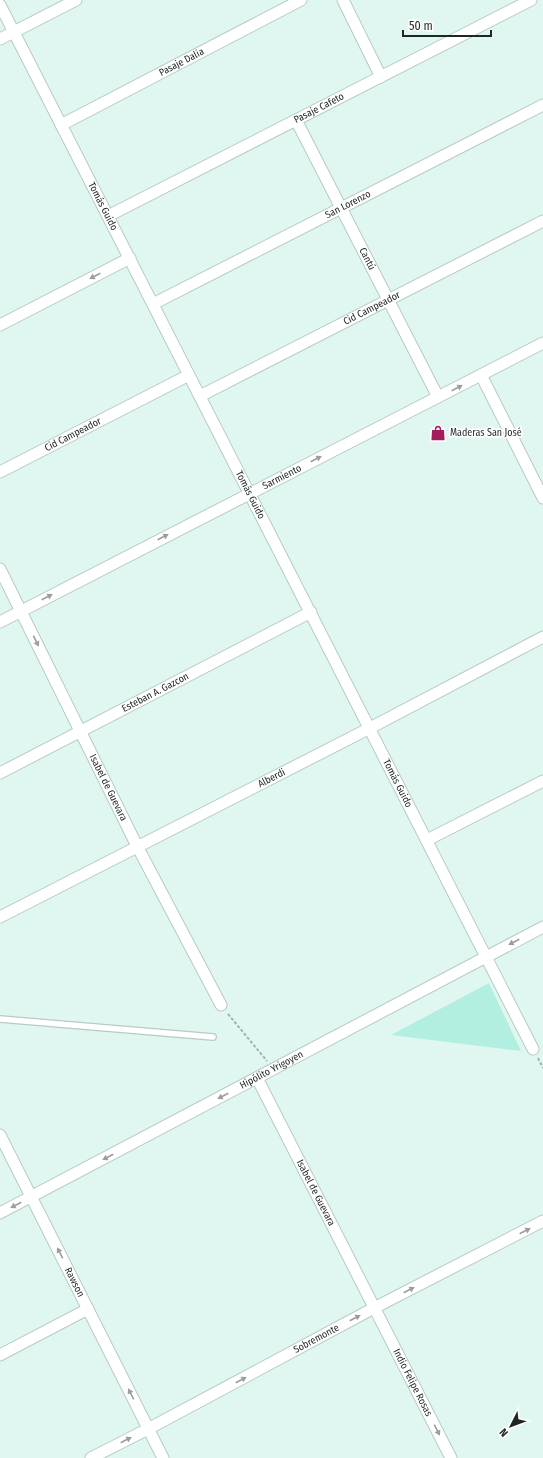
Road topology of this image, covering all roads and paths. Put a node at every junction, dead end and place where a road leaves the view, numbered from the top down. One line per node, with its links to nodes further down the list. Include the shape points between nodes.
1 (76, 0): 6 (street)
2 (302, 0): 11 (street, Pasaje Dalia)
3 (342, 0): 8 (street)
4 (531, 0): 8 (street, Pasaje Cafeto)
5 (0, 5): 6 (street, Tomás Guido)
6 (14, 32): 7 (street); 11 (street, Tomás Guido)
7 (0, 39)
8 (381, 76): 10 (street, Pasaje Cafeto)
9 (543, 105): 12 (street, San Lorenzo)
10 (296, 120): 12 (street, Cantú); 13 (street, Pasaje Cafeto)
11 (62, 125): 13 (street, Tomás Guido)
12 (341, 208): 16 (street, Cantú); 17 (street, San Lorenzo)
13 (108, 216): 15 (street, Tomás Guido)
14 (543, 221): 16 (street, Cid Campeador)
15 (130, 258): 17 (street, Tomás Guido); 18 (street, one-way to 18)
16 (388, 300): 22 (street, Cid Campeador); 23 (street, Cantú)
17 (153, 304): 20 (street, Tomás Guido)
18 (0, 326)
19 (543, 343): 21 (street, Sarmiento)
20 (189, 375): 22 (street, Tomás Guido); 24 (street, Cid Campeador)
21 (481, 375): 23 (street, Sarmiento, one-way to 21); 26 (street)
22 (200, 396): 25 (street, Tomás Guido)
23 (438, 397): 25 (street, Sarmiento, one-way to 23)
24 (0, 472)
25 (249, 492): 28 (street, Sarmiento, one-way to 25); 29 (street, Tomás Guido)
26 (543, 498)
27 (0, 569): 28 (street, Isabel de Guevara)
28 (21, 611): 30 (street, Sarmiento); 33 (street, Isabel de Guevara, one-way to 33)
29 (311, 612): 32 (street, Tomás Guido); 33 (street, Esteban A. Gazcon)
30 (0, 622)
31 (543, 637): 32 (street, Alberdi)
32 (370, 728): 36 (street, Tomás Guido); 37 (street, Alberdi)
33 (80, 731): 34 (street, Esteban A. Gazcon); 37 (street, Isabel de Guevara)
34 (0, 773)
35 (543, 781): 36 (street)
36 (427, 840): 40 (street, Tomás Guido)
37 (137, 846): 38 (street, Alberdi); 41 (street, Isabel de Guevara)
38 (0, 917)
39 (543, 927): 40 (street, Hipólito Yrigoyen, one-way to 40)
40 (486, 957): 44 (street, Tomás Guido); 45 (street, Hipólito Yrigoyen)
41 (221, 1005): 45 (path)
42 (0, 1019): 43 (lane)
43 (213, 1037)
44 (533, 1049)
45 (274, 1069): 46 (street, Hipólito Yrigoyen)
46 (258, 1078): 48 (street, Hipólito Yrigoyen, one-way to 48); 51 (street, Isabel de Guevara)
47 (0, 1135): 48 (street, Rawson)
48 (32, 1197): 49 (street, Hipólito Yrigoyen, one-way to 49); 52 (street, Rawson, one-way to 48)
49 (0, 1213)
50 (543, 1221): 51 (street, Sobremonte, one-way to 50)
51 (374, 1308): 54 (street, Sobremonte, one-way to 51); 57 (street, Indio Felipe Rosas, one-way to 57)
52 (88, 1309): 53 (street); 54 (street, Rawson, one-way to 52)
53 (0, 1355)
54 (148, 1429): 55 (street, Sobremonte, one-way to 54); 56 (street, Rawson)
55 (91, 1458)
56 (163, 1458)
57 (451, 1458)

